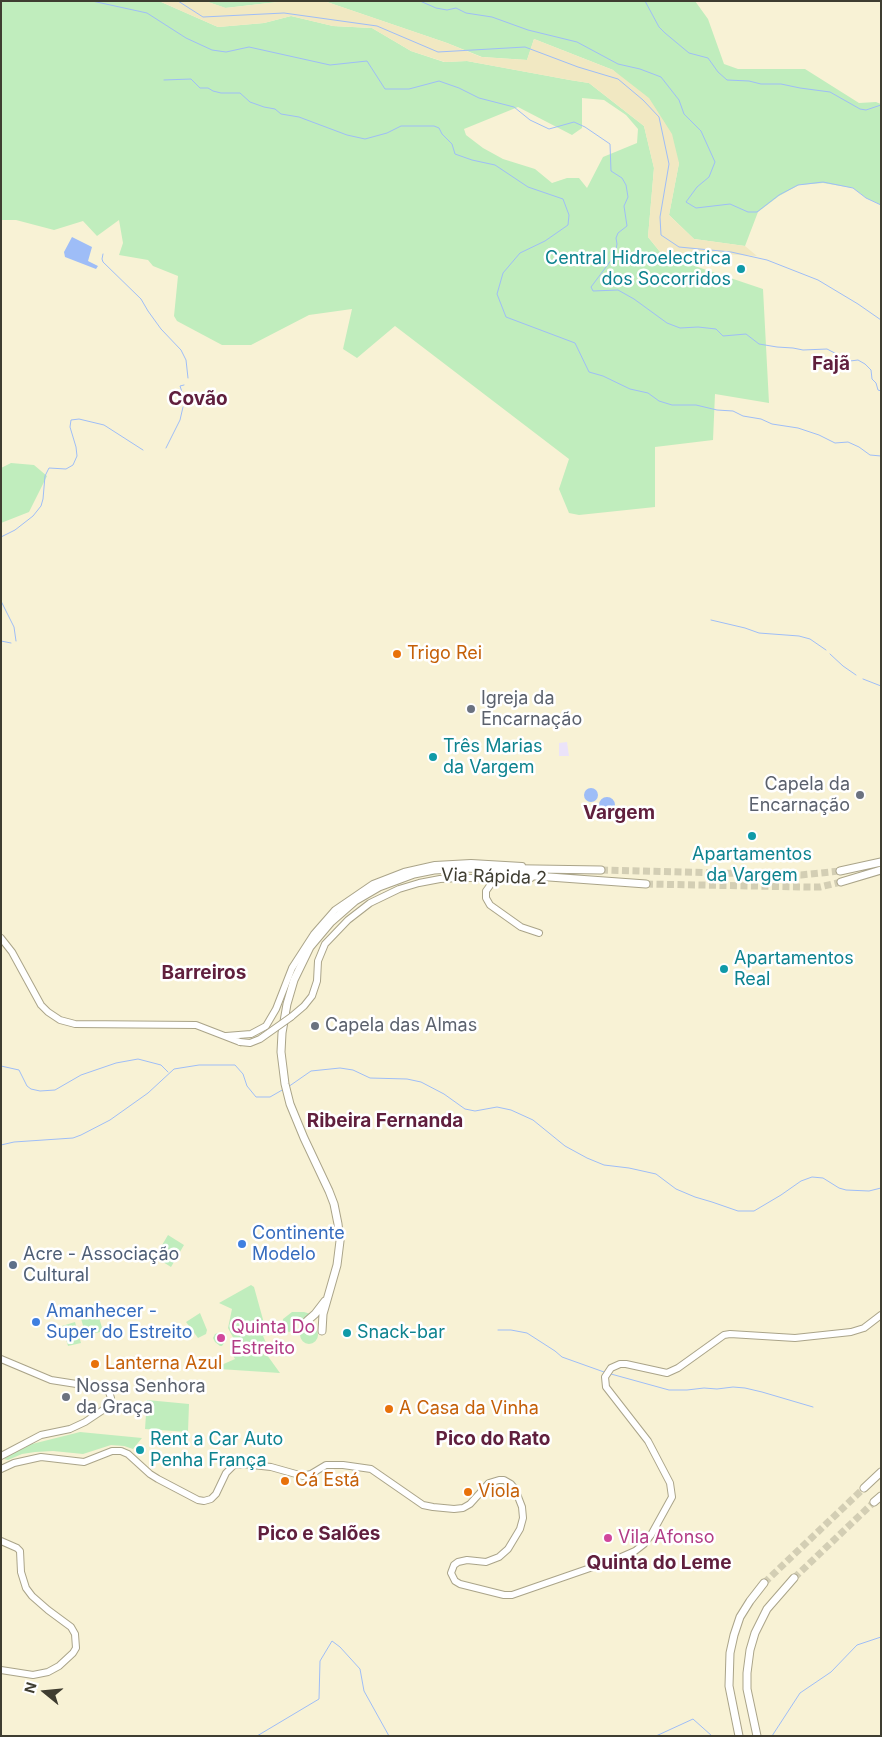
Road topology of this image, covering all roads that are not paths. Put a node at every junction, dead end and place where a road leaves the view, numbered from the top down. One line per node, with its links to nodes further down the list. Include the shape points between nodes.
1 (881, 862): 5 (highway)
2 (541, 868): 3 (highway, Via Rápida 2); 13 (highway, Via Rápida 2, via 439,870 387,883 355,902 331,922 310,946); 14 (main road, via 471,862 442,864 404,872 373,884 335,910 314,934 292,968 266,1026 241,1036)
3 (601, 870)
4 (881, 870): 8 (highway)
5 (840, 871)
6 (553, 878): 7 (main road); 9 (highway, Via Rápida 2); 13 (highway, Via Rápida 2, via 444,873 389,886 364,900 334,925)
7 (502, 879): 10 (main road, via 488,887 487,901 521,927); 14 (main road, bridge, via 460,878 419,883 392,891 370,903 325,944 318,961 316,986 304,1006 257,1041 243,1042)
8 (841, 882)
9 (646, 884)
10 (540, 933)
11 (1, 938): 12 (main road)
12 (4, 943): 14 (main road, via 45,1009 60,1020 76,1024 192,1024)
13 (294, 980): 15 (highway, Via Rápida 2, via 283,1020 281,1052 293,1111 329,1191 337,1218 339,1253)
14 (226, 1036)
15 (328, 1297): 17 (highway, Via Rápida 2); 18 (highway, Via Rápida 2)
16 (881, 1315): 21 (main road, via 864,1328 842,1333 790,1338 724,1335 667,1373 626,1364 611,1368 605,1377 606,1387 648,1441 670,1483 672,1497 651,1535 635,1551 512,1595 460,1584 451,1573 458,1562 486,1562 499,1557 520,1529 522,1507 515,1489 504,1480 489,1483 470,1504 454,1509 427,1506 371,1469 343,1465 326,1465 302,1476 271,1467 234,1466 226,1473 216,1494 204,1501 150,1474 121,1451 112,1451 84,1462 32,1458)
17 (307, 1322)
18 (322, 1331)
19 (1, 1359): 20 (main road, via 51,1380 102,1388 111,1396 110,1404 85,1422 41,1435)
20 (1, 1456)
21 (1, 1469)
22 (881, 1472): 23 (highway)
23 (864, 1488)
24 (881, 1496): 25 (highway)
25 (874, 1502)
26 (1, 1541): 29 (main road, via 20,1551 26,1588 48,1610 71,1626 76,1648 59,1666 48,1672 33,1675)
27 (794, 1578): 31 (highway, via 763,1616 750,1650 748,1689)
28 (764, 1583): 30 (highway, via 740,1617 729,1662 730,1694)
29 (1, 1670)
30 (739, 1736)
31 (757, 1736)

